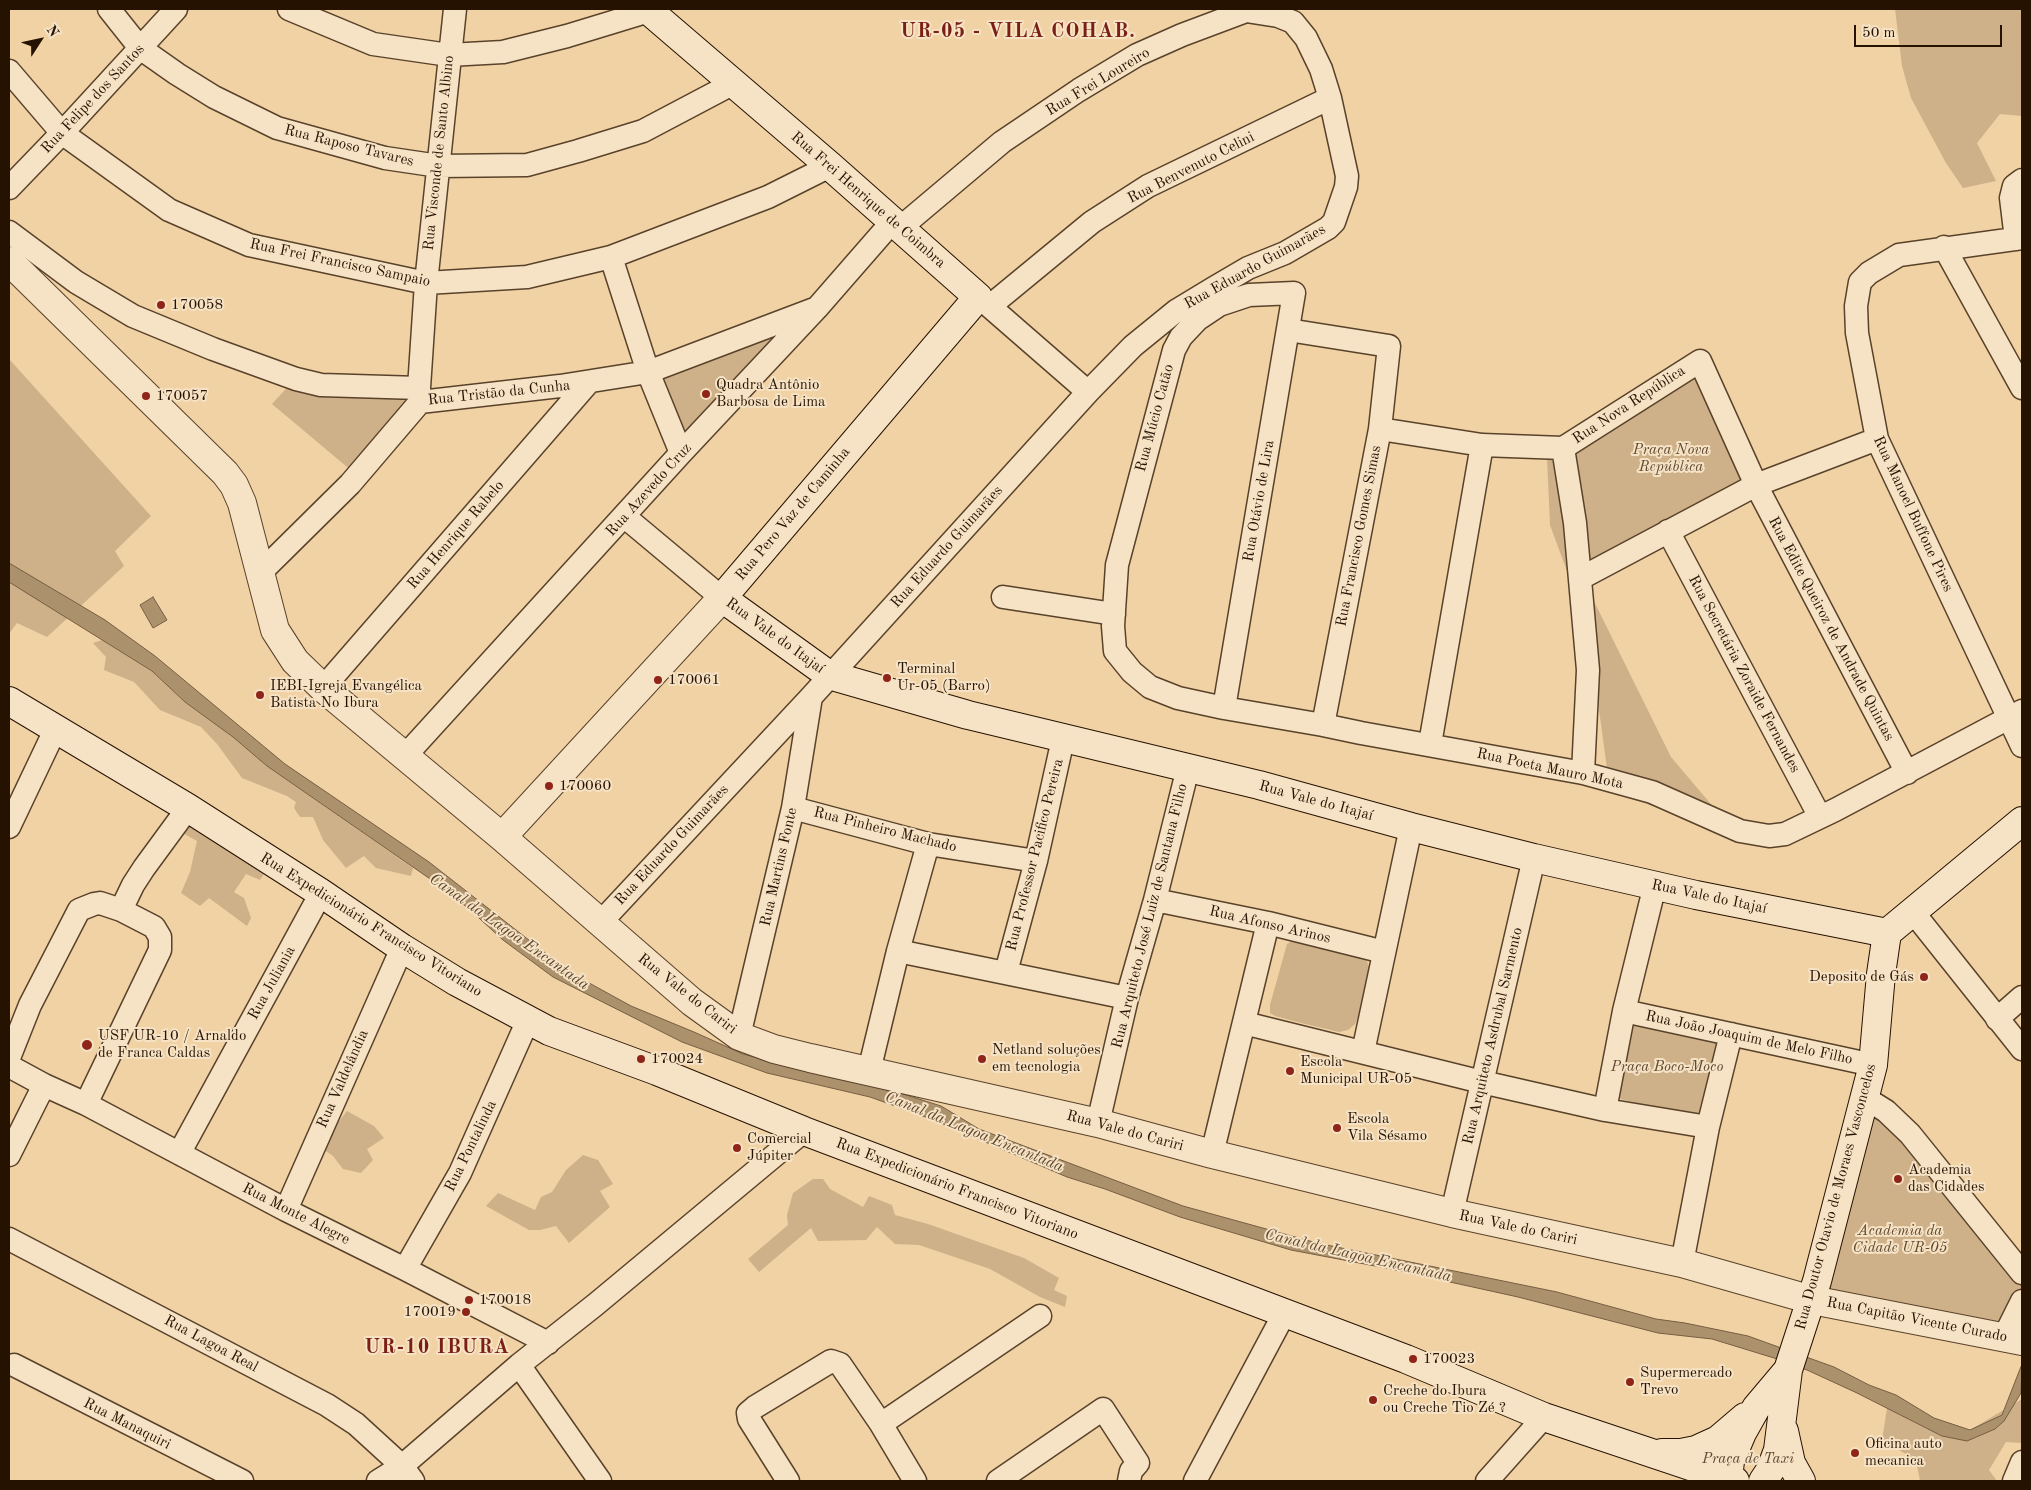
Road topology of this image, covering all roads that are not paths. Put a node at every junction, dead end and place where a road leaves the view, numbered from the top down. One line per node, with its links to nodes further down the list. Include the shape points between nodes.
1 (109, 9): 6 (street, Rua Raposo Tavares)
2 (176, 9): 6 (street, Rua Felipe dos Santos)
3 (289, 9): 7 (street, via 373,44)
4 (455, 9): 7 (street, Rua Visconde de Santo Albino)
5 (648, 10): 7 (street, via 568,36 503,52); 9 (main road, Rua Frei Henrique de Coimbra)
6 (140, 48): 11 (street, Rua Felipe dos Santos); 12 (street, Rua Raposo Tavares, via 214,98 277,128 385,158)
7 (449, 55): 12 (street, Rua Visconde de Santo Albino)
8 (9, 71): 11 (street, Rua Frei Francisco Sampaio)
9 (734, 83): 12 (street, Rua Raposo Tavares, via 643,131 578,151 527,165); 13 (main road, Rua Frei Henrique de Coimbra)
10 (1330, 98): 16 (street, Rua Frei Loureiro, via 1347,176); 17 (street, Rua Frei Loureiro, via 1306,38 1293,22 1246,11 1138,55 1078,90 1002,142); 25 (street, Rua Benvenuto Celini, via 1148,186 1092,222)
11 (62, 133): 15 (street, Rua Felipe dos Santos); 23 (street, Rua Frei Francisco Sampaio, via 169,210 249,245)
12 (439, 166): 23 (street, Rua Visconde de Santo Albino)
13 (830, 166): 17 (main road, Rua Frei Henrique de Coimbra); 21 (street, Rua Frei Francisco Sampaio, via 768,198)
14 (2022, 180): 19 (street, via 2014,186 2011,198)
15 (9, 188)
16 (1334, 222): 31 (street, Rua Eduardo Guimarães, via 1285,253 1248,268 1176,311 1133,346)
17 (896, 225): 25 (main road, Rua Frei Henrique de Coimbra); 26 (street, Rua Azevedo Cruz)
18 (9, 232): 32 (street, Rua Tristão da Cunha, via 76,282 133,316 213,349 321,385)
19 (2019, 238): 20 (street)
20 (1944, 247): 30 (street); 34 (street, Rua Manoel Buffone Pires, via 1899,255 1860,282 1857,334)
21 (611, 257): 23 (street, Rua Frei Francisco Sampaio, via 527,277); 28 (street)
22 (9, 261): 41 (main road, Rua Vale do Cariri, via 225,473 242,503)
23 (426, 283): 32 (street, Rua Visconde de Santo Albino)
24 (1294, 293): 27 (street, Rua Otávio de Lira); 45 (street, Rua Múcio Catão, via 1236,298 1208,311 1181,337 1117,565)
25 (984, 301): 31 (street, Rua Frei Henrique de Coimbra); 44 (main road, Rua Pero Vaz de Caminha)
26 (817, 308): 28 (street, Rua Tristão da Cunha); 37 (street, Rua Azevedo Cruz)
27 (1288, 330): 33 (street, Rua Francisco Gomes Simas, via 1389,346); 50 (street, Rua Otávio de Lira)
28 (648, 372): 29 (street, Rua Tristão da Cunha); 37 (street)
29 (588, 382): 32 (street, Rua Tristão da Cunha); 47 (street, Rua Henrique Rabelo)
30 (2022, 388)
31 (1088, 392): 46 (street, Rua Eduardo Guimarães)
32 (420, 395): 41 (street, via 350,484)
33 (1380, 429): 35 (street, Rua Nova República); 52 (street, Rua Francisco Gomes Simas)
34 (1877, 439): 38 (street); 51 (street, Rua Manoel Buffone Pires)
35 (1482, 446): 36 (street, Rua Nova República); 55 (street)
36 (1563, 448): 38 (street, Rua Nova República, via 1700,361); 42 (street)
37 (681, 453): 39 (street, Rua Azevedo Cruz)
38 (1756, 485): 40 (street); 60 (street, Rua Edite Queiroz de Andrade Quintas)
39 (625, 517): 44 (street, Rua Vale do Itajaí); 57 (street, Rua Azevedo Cruz)
40 (1668, 531): 42 (street); 63 (street, Rua Secretária Zoraide Fernandes)
41 (260, 574): 47 (main road, Rua Vale do Cariri, via 275,630 295,662)
42 (1581, 578): 59 (street, via 1588,670)
43 (1003, 597): 45 (street)
44 (722, 598): 46 (main road, Rua Vale do Itajaí); 67 (main road, Rua Pero Vaz de Caminha)
45 (1113, 620): 50 (street, Rua Poeta Mauro Mota, via 1115,651 1150,687 1178,698)
46 (829, 676): 48 (street, Rua Eduardo Guimarães); 54 (main road, Rua Vale do Itajaí)
47 (323, 688): 57 (main road, Rua Vale do Cariri)
48 (811, 697): 62 (street, Rua Martins Fonte); 77 (street, Rua Eduardo Guimarães)
49 (9, 701): 53 (main road, Rua Expedicionário Francisco Vitoriano)
50 (1224, 708): 52 (street, Rua Poeta Mauro Mota)
51 (2016, 715): 56 (street, Rua Manoel Buffone Pires); 60 (street, Rua Poeta Mauro Mota)
52 (1323, 724): 55 (street, Rua Poeta Mauro Mota)
53 (56, 728): 61 (main road, Rua Expedicionário Francisco Vitoriano); 65 (street)
54 (1063, 739): 58 (main road, Rua Vale do Itajaí); 70 (street, Rua Professor Pacifico Pereira)
55 (1430, 744): 59 (street, Rua Poeta Mauro Mota)
56 (2022, 746)
57 (405, 756): 67 (main road, Rua Vale do Cariri)
58 (1188, 768): 66 (main road, Rua Vale do Itajaí); 73 (street, Rua Arquiteto José Luiz de Santana Filho)
59 (1583, 773): 63 (street, Rua Poeta Mauro Mota, via 1652,792 1740,831 1769,836 1785,834)
60 (1907, 773): 63 (street, Rua Poeta Mauro Mota)
61 (188, 808): 72 (main road, Rua Expedicionário Francisco Vitoriano); 74 (street, via 144,868)
62 (793, 808): 68 (street, Rua Pinheiro Machado); 90 (street, Rua Martins Fonte)
63 (1820, 817)
64 (2022, 821): 75 (main road)
65 (9, 827)
66 (1411, 827): 69 (main road, Rua Vale do Itajaí); 81 (street)
67 (502, 837): 77 (main road, Rua Vale do Cariri)
68 (928, 844): 70 (street, Rua Pinheiro Machado); 80 (street)
69 (1534, 858): 71 (main road, Rua Vale do Itajaí); 97 (street, Rua Arquiteto Asdrubal Sarmento)
70 (1036, 861): 82 (street, Rua Professor Pacifico Pereira)
71 (1655, 885): 78 (main road, Rua Vale do Itajaí); 85 (street)
72 (321, 893): 79 (main road, Rua Expedicionário Francisco Vitoriano); 105 (street, Rua Juliania)
73 (1155, 900): 76 (street, Rua Afonso Arinos); 84 (street, Rua Arquiteto José Luiz de Santana Filho)
74 (121, 910): 93 (street, via 100,903 79,910 30,1005); 100 (street, via 158,930 160,950)
75 (1913, 912): 78 (main road); 86 (street)
76 (1268, 923): 81 (street, Rua Afonso Arinos); 88 (street)
77 (600, 924): 90 (main road, Rua Vale do Cariri, via 692,1002)
78 (1887, 933): 94 (main road, Rua Doutor Otavio de Moraes Vasconcelos)
79 (402, 948): 87 (main road, Rua Expedicionário Francisco Vitoriano); 108 (street, Rua Valdelândia)
80 (898, 951): 82 (street); 96 (street)
81 (1384, 952): 92 (street)
82 (1006, 972): 84 (street)
83 (2022, 997): 86 (street)
84 (1127, 998): 102 (street, Rua Arquiteto José Luiz de Santana Filho)
85 (1624, 1011): 89 (street, Rua João Joaquim de Melo Filho); 101 (street)
86 (1997, 1019): 91 (street)
87 (528, 1020): 104 (main road, Rua Expedicionário Francisco Vitoriano); 112 (street, Rua Pontalinda, via 460,1173)
88 (1244, 1023): 92 (street); 106 (street)
89 (1731, 1034): 94 (street, Rua João Joaquim de Melo Filho); 103 (street)
90 (739, 1036): 96 (main road, Rua Vale do Cariri, via 801,1056)
91 (2022, 1049)
92 (1363, 1052): 97 (street)
93 (9, 1058)
94 (1873, 1065): 99 (main road, Rua Doutor Otavio de Moraes Vasconcelos)
95 (9, 1066): 98 (street, Rua Monte Alegre)
96 (869, 1071): 102 (main road, Rua Vale do Cariri)
97 (1482, 1082): 101 (street); 109 (street, Rua Arquiteto Asdrubal Sarmento)
98 (44, 1085): 100 (street, Rua Monte Alegre); 107 (street)
99 (1865, 1098): 113 (street, via 1886,1111 1910,1134); 114 (main road, Rua Doutor Otavio de Moraes Vasconcelos)
100 (86, 1104): 105 (street, Rua Monte Alegre)
101 (1605, 1110): 103 (street)
102 (1098, 1123): 106 (main road, Rua Vale do Cariri)
103 (1708, 1127): 111 (street)
104 (804, 1131): 116 (main road, Rua Expedicionário Francisco Vitoriano); 119 (street)
105 (180, 1152): 108 (street, Rua Monte Alegre)
106 (1212, 1154): 109 (main road, Rua Vale do Cariri)
107 (9, 1155)
108 (286, 1210): 112 (street, Rua Monte Alegre)
109 (1452, 1213): 111 (main road, Rua Vale do Cariri)
110 (9, 1239): 129 (street, Rua Lagoa Real, via 327,1405 356,1424)
111 (1682, 1263): 114 (main road, Rua Vale do Cariri)
112 (405, 1269): 119 (street, Rua Monte Alegre)
113 (2022, 1273)
114 (1812, 1300): 118 (main road, Rua Capitão Vicente Curado); 120 (main road, Rua Doutor Otavio de Moraes Vasconcelos)
115 (2022, 1301): 118 (street)
116 (1284, 1314): 124 (main road, Rua Expedicionário Francisco Vitoriano, via 1406,1359); 138 (street)
117 (1040, 1316): 126 (street)
118 (2013, 1339)
119 (548, 1343): 122 (street)
120 (1790, 1362): 123 (main road, Rua Doutor Otavio de Moraes Vasconcelos); 125 (main road, Rua Doutor Otavio de Moraes Vasconcelos)
121 (14, 1365): 131 (street, Rua Manaquiri)
122 (519, 1365): 129 (street); 133 (street)
123 (1756, 1408): 127 (main road, via 1718,1440 1696,1450); 130 (main road, Rua Doutor Otavio de Moraes Vasconcelos, via 1728,1467)
124 (1544, 1417): 127 (main road, Rua Expedicionário Francisco Vitoriano); 139 (street)
125 (1782, 1420): 140 (main road, Rua Doutor Otavio de Moraes Vasconcelos, via 1778,1450); 141 (main road, via 1791,1463)
126 (881, 1424): 134 (street, via 840,1364 828,1362 748,1414); 135 (street)
127 (1649, 1453): 130 (main road, Rua Expedicionário Francisco Vitoriano)
128 (2022, 1462): 142 (street)
129 (407, 1474): 132 (street)
130 (1731, 1480)
131 (242, 1481)
132 (378, 1481)
133 (600, 1481)
134 (788, 1481)
135 (915, 1481)
136 (998, 1481): 137 (street, via 1103,1409 1138,1463)
137 (1129, 1481)
138 (1195, 1481)
139 (1487, 1481)
140 (1764, 1481)
141 (1801, 1481)
142 (2014, 1481)

